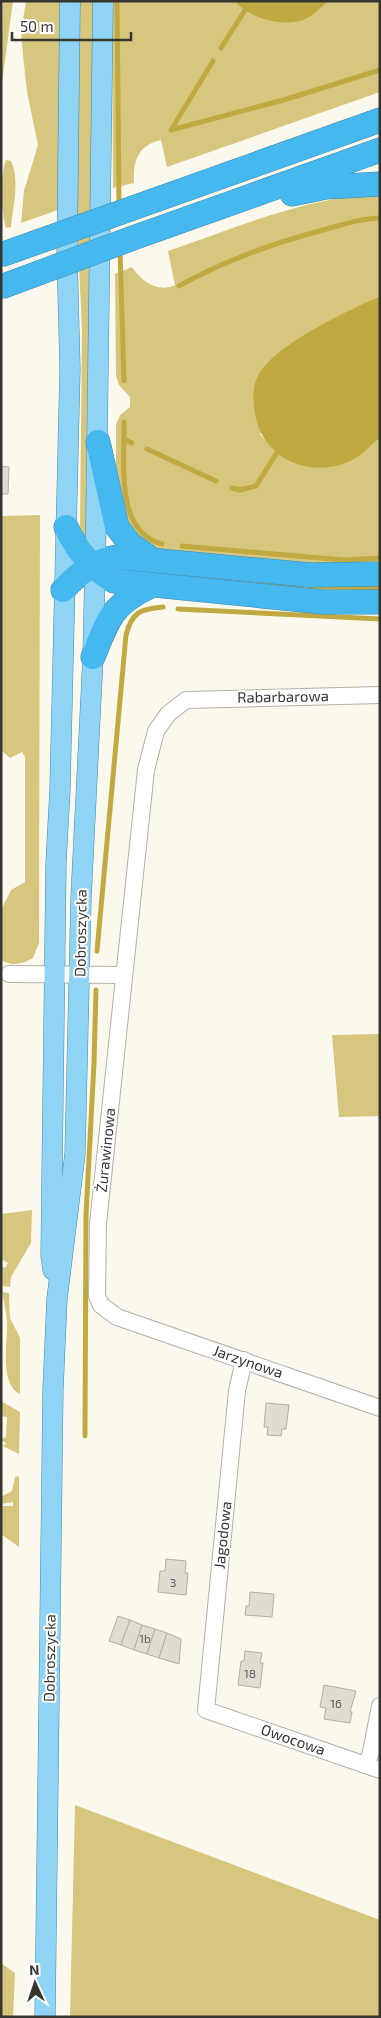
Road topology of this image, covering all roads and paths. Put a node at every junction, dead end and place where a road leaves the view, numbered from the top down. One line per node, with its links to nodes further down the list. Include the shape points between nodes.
1 (70, 1): 10 (main road, Dobroszycka, via 67,254 70,368)
2 (103, 1): 9 (main road, Dobroszycka)
3 (378, 120): 7 (highway, bridge)
4 (380, 150): 6 (highway)
5 (380, 184): 6 (highway, via 326,187)
6 (224, 206): 8 (highway, bridge)
7 (1, 255)
8 (1, 286)
9 (98, 442): 11 (highway, via 117,527 130,544); 12 (main road, Dobroszycka)
10 (66, 526): 12 (highway, via 74,545); 15 (main road, Dobroszycka)
11 (151, 559): 12 (highway, via 112,558); 13 (highway, via 310,575)
12 (95, 566): 14 (highway, via 114,581); 15 (highway); 17 (main road, Dobroszycka)
13 (380, 574)
14 (151, 586): 16 (highway, via 323,602); 17 (highway, via 119,605 109,618)
15 (63, 590): 21 (main road, Dobroszycka)
16 (380, 602)
17 (93, 657): 22 (main road, Dobroszycka)
18 (380, 695): 19 (street, Rabarbarowa)
19 (186, 700): 23 (street, Żurawinowa, via 168,714 156,731 146,770)
20 (9, 974): 21 (street, Dobroszycka)
21 (55, 974): 22 (street); 24 (main road, Dobroszycka, via 51,1256)
22 (80, 974): 23 (street); 24 (main road, Dobroszycka, via 75,1154)
23 (123, 975): 25 (street, Żurawinowa, via 98,1224 96,1288 101,1305)
24 (57, 1299): 31 (main road, Dobroszycka)
25 (117, 1317): 26 (street, Jarzynowa)
26 (244, 1360): 27 (street, Jarzynowa); 29 (street, Jagodowa, via 237,1391)
27 (380, 1408)
28 (380, 1706): 30 (street, via 371,1752)
29 (206, 1710): 30 (street, Owocowa)
30 (373, 1768)
31 (45, 2017)

